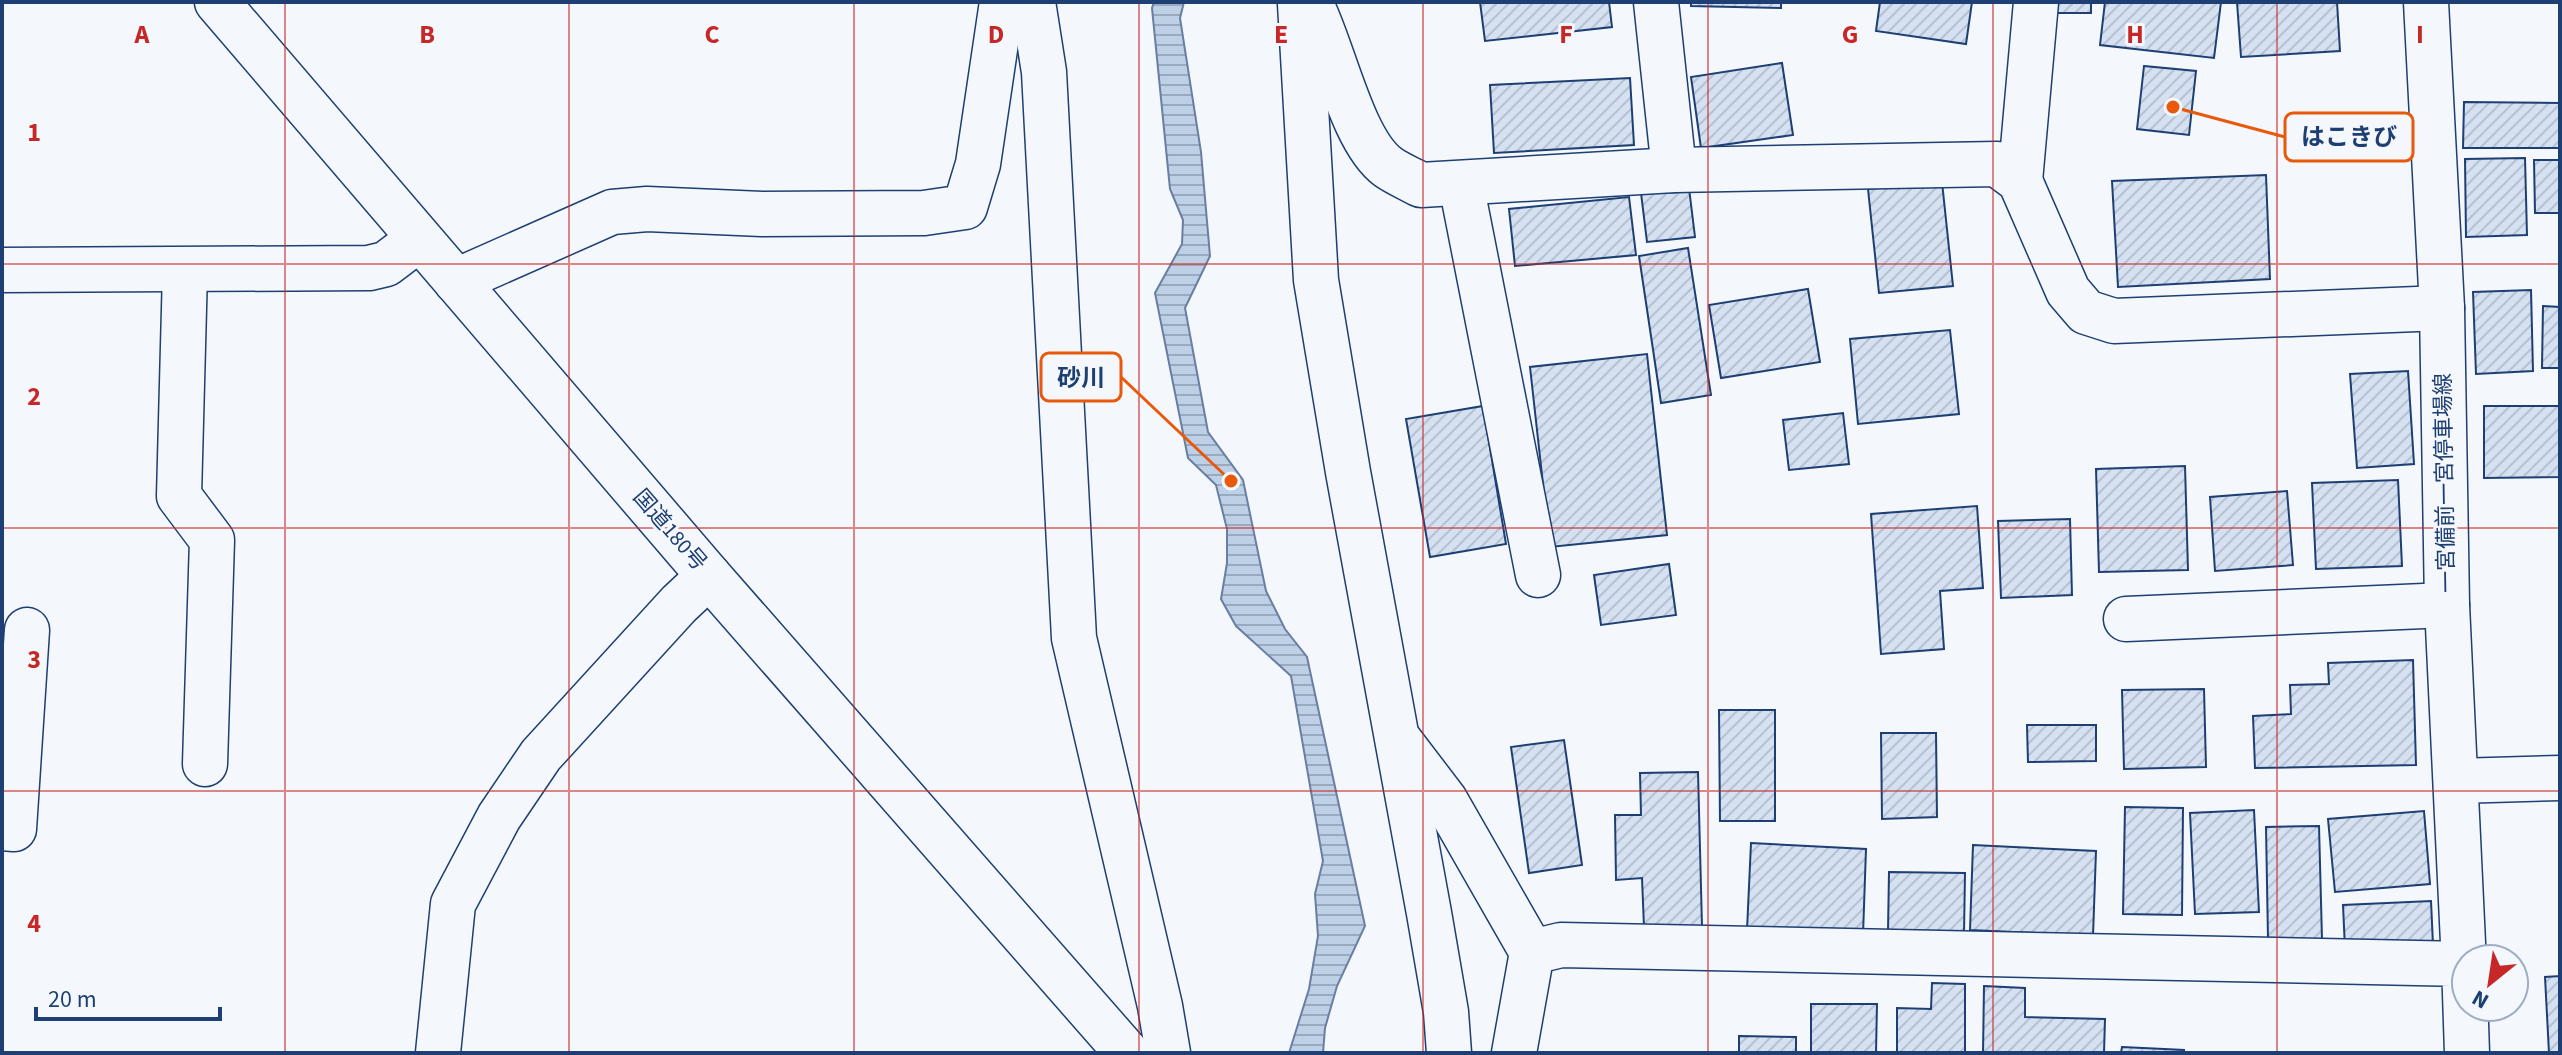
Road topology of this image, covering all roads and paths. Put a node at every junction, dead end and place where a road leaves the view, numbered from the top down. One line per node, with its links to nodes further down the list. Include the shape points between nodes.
1 (217, 2): 12 (main road, 国道180号)
2 (1002, 2): 15 (main road, via 978,164 965,207 924,213 612,212)
3 (1033, 2): 33 (main road, via 1044,72 1074,638)
4 (1300, 2): 22 (main road, via 1316,280)
5 (1310, 2): 11 (main road, via 1364,138 1386,166 1421,185)
6 (1656, 2): 9 (main road)
7 (2036, 2): 10 (main road)
8 (2426, 2): 16 (main road, 一宮備前一宮停車場線)
9 (1674, 170): 10 (main road, via 1997,164); 11 (main road)
10 (2020, 181): 16 (main road, via 2068,291 2086,312 2114,321)
11 (1461, 184): 17 (main road)
12 (419, 239): 14 (main road, via 386,264 369,268); 15 (main road, 国道180号)
13 (2, 270): 14 (main road)
14 (185, 271): 23 (main road, via 179,496 212,540)
15 (456, 281): 18 (main road, 国道180号)
16 (2442, 308): 19 (main road, 一宮備前一宮停車場線)
17 (1538, 575)
18 (709, 576): 31 (main road, via 541,755 499,817 453,904); 32 (main road, 国道180号)
19 (2447, 605): 20 (main road); 25 (main road, 一宮備前一宮停車場線)
20 (2126, 619)
21 (27, 630): 26 (main road, via 14,829)
22 (1396, 736): 28 (main road, via 1445,800); 34 (main road)
23 (205, 764)
24 (2560, 778): 25 (main road)
25 (2456, 781): 27 (main road, 一宮備前一宮停車場線)
26 (2, 828)
27 (2463, 943)
28 (1532, 952): 29 (main road, via 1561,945); 35 (main road)
29 (2450, 964)
30 (2466, 1023): 36 (main road, 一宮備前一宮停車場線)
31 (438, 1053)
32 (1127, 1053)
33 (1168, 1053)
34 (1449, 1053)
35 (1514, 1053)
36 (2467, 1053)

